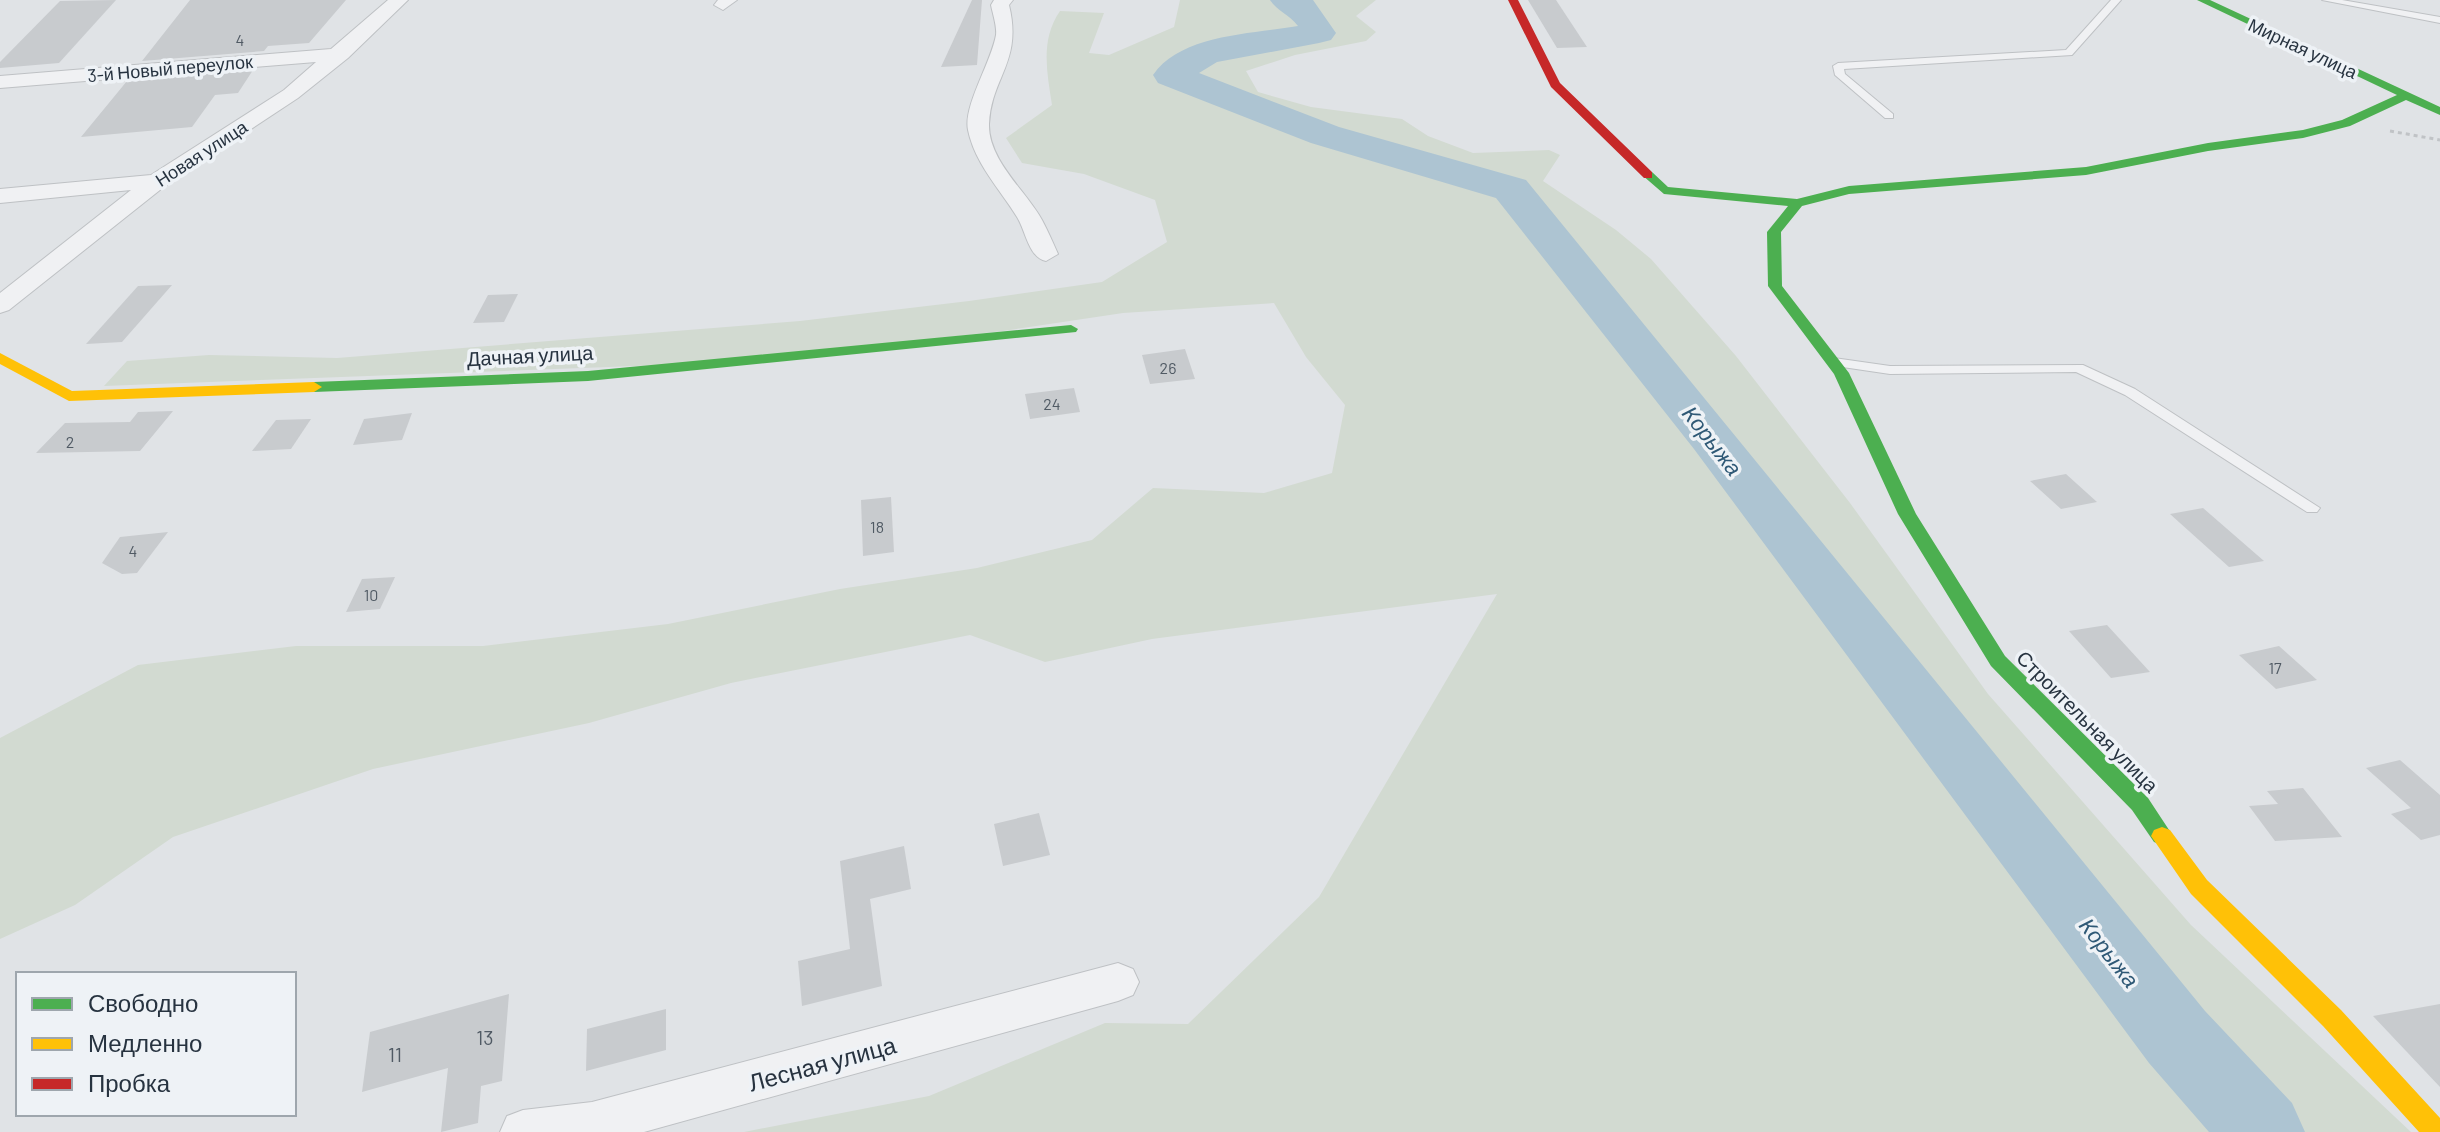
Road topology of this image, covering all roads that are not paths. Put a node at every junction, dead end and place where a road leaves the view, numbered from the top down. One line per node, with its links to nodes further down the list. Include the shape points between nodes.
1 (399, 0): 8 (street, Новая улица)
2 (1004, 0): 16 (street, via 1000,5 1006,32 978,128 991,163 1030,219)
3 (1513, 0): 15 (street, via 1555,85 1664,190)
4 (2116, 0): 12 (lane, via 2069,53 1838,66 1840,75)
5 (2202, 0): 10 (street, Мирная улица)
6 (2327, 0): 7 (lane)
7 (2440, 20)
8 (341, 54): 9 (street, 3-й Новый переулок); 13 (street, Новая улица, via 291,94)
9 (0, 82)
10 (2405, 96): 11 (street, Мирная улица); 15 (street, via 2346,123 2303,134 2086,171 1849,190)
11 (2440, 111)
12 (1889, 116)
13 (157, 181): 14 (street); 17 (street, Новая улица)
14 (0, 196)
15 (1797, 203): 20 (street, Строительная улица, via 1774,232 1775,286)
16 (1046, 254)
17 (0, 305)
18 (1071, 329): 19 (street, Дачная улица, via 588,376 69,396)
19 (0, 358)
20 (1833, 362): 21 (lane, via 1890,370 2078,368 2130,392); 24 (street, Строительная улица, via 1907,514 1998,661 2140,804 2199,887 2332,1018)
21 (2312, 508)
22 (1118, 982): 23 (street, Лесная улица, via 592,1124)
23 (523, 1132)
24 (2436, 1132)

